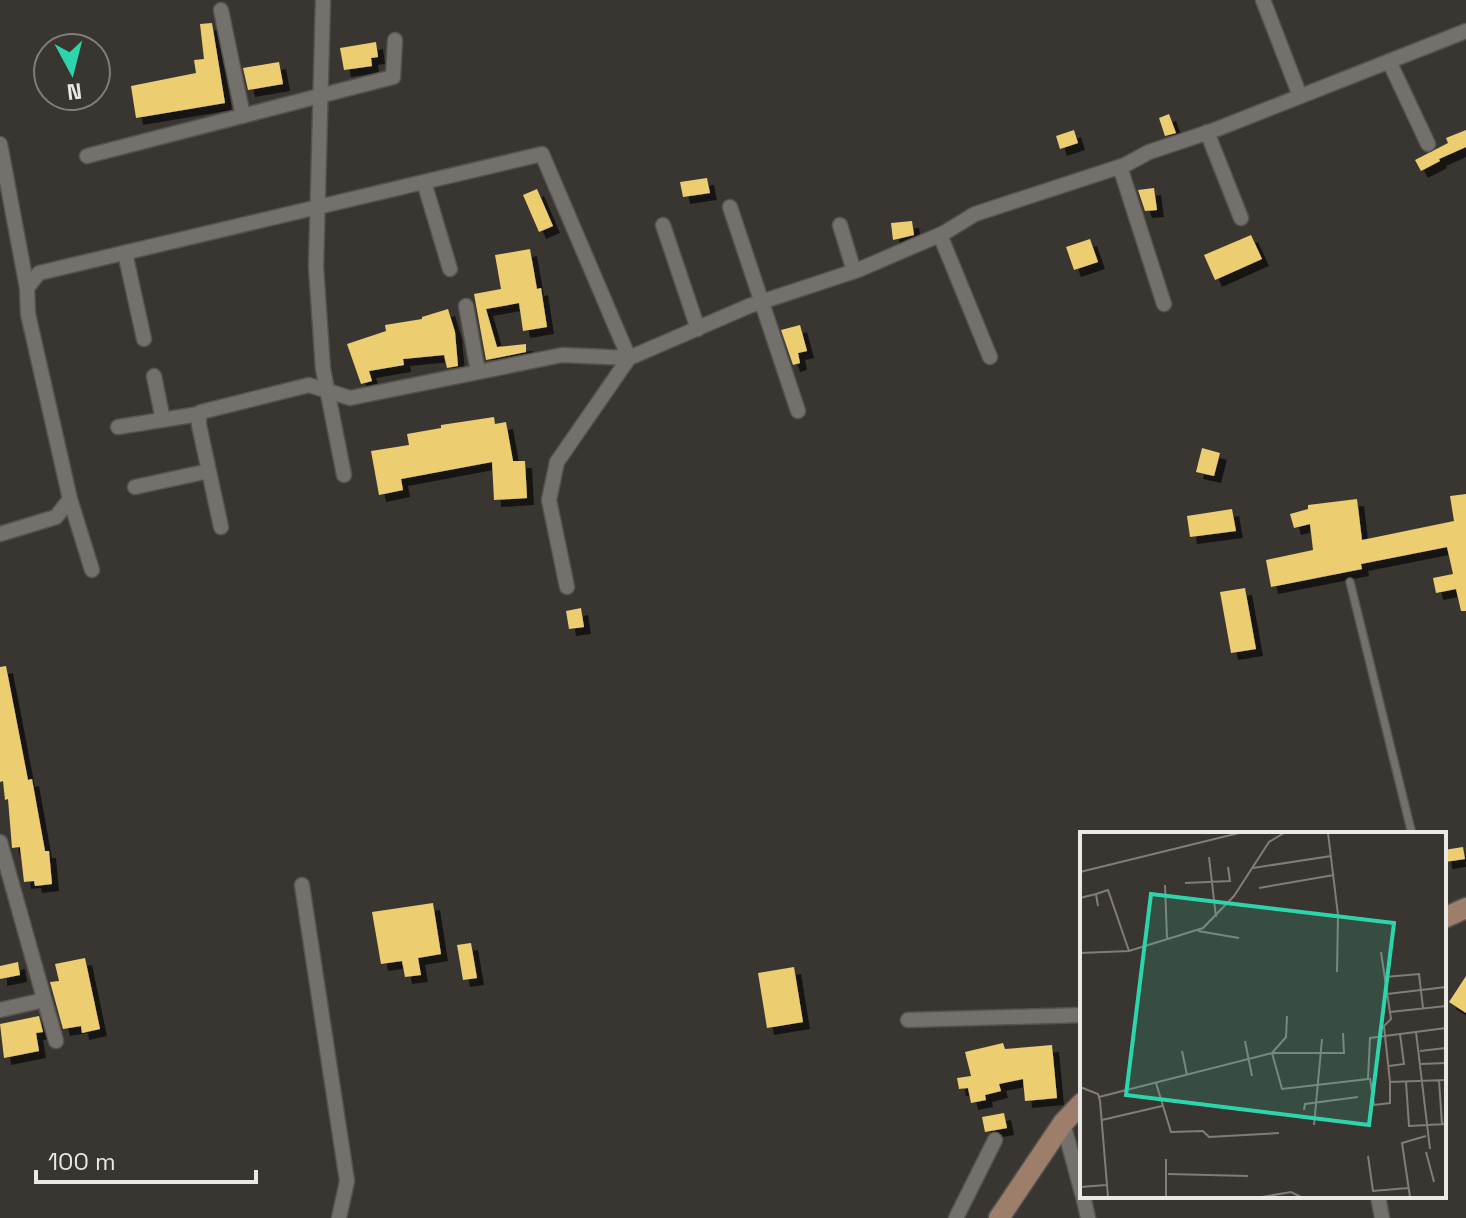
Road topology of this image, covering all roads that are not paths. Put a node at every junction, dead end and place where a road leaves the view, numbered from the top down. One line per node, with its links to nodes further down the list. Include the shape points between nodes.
1 (323, 0): 7 (street)
2 (1263, 0): 8 (street)
3 (221, 10): 9 (street)
4 (1466, 31): 6 (street)
5 (395, 40): 7 (street, via 393,77)
6 (1389, 61): 8 (street); 12 (street)
7 (321, 96): 9 (street); 16 (street)
8 (1300, 96): 10 (street)
9 (243, 116): 13 (street)
10 (1207, 132): 14 (street); 18 (street)
11 (0, 144): 25 (street)
12 (1428, 144)
13 (87, 156)
14 (1120, 167): 21 (street, via 975,214); 27 (street)
15 (424, 182): 16 (street); 23 (street); 32 (street, via 542,154)
16 (318, 207): 22 (street); 35 (street, via 316,267)
17 (730, 207): 26 (street)
18 (1241, 218)
19 (663, 225): 29 (street)
20 (840, 225): 24 (street)
21 (940, 235): 24 (street); 31 (street)
22 (125, 253): 25 (street, via 39,273); 30 (street)
23 (450, 269)
24 (854, 271): 26 (street)
25 (27, 288): 43 (street, via 28,314)
26 (762, 302): 29 (street); 36 (street)
27 (1164, 304)
28 (466, 306): 33 (street)
29 (698, 329): 32 (street)
30 (144, 339)
31 (990, 357)
32 (629, 358): 33 (street, via 562,355); 48 (street, via 557,462 549,500)
33 (478, 372): 35 (street, via 350,398)
34 (154, 376): 38 (street)
35 (328, 391): 37 (street, via 309,385); 41 (street)
36 (798, 411)
37 (199, 414): 38 (street); 40 (street)
38 (163, 420): 39 (street)
39 (118, 427)
40 (209, 471): 42 (street); 44 (street)
41 (344, 475)
42 (135, 487)
43 (70, 499): 45 (street, via 56,517); 46 (street)
44 (221, 527)
45 (0, 534)
46 (92, 570)
47 (1350, 582): 49 (lane)
48 (567, 587)
49 (1412, 832)
50 (0, 842): 52 (street)
51 (302, 885): 66 (street, via 347,1181)
52 (6, 892): 55 (street)
53 (1466, 908): 54 (main road)
54 (1446, 917)
55 (44, 1000): 56 (street); 59 (street)
56 (0, 1010)
57 (1080, 1015): 58 (street)
58 (908, 1020)
59 (56, 1041)
60 (1080, 1105): 61 (main road)
61 (1063, 1123): 63 (street); 68 (main road)
62 (995, 1140): 67 (street)
63 (1080, 1186)
64 (1083, 1198): 69 (street)
65 (1378, 1198): 70 (street)
66 (339, 1218)
67 (956, 1218)
68 (999, 1218)
69 (1088, 1218)
70 (1382, 1218)

